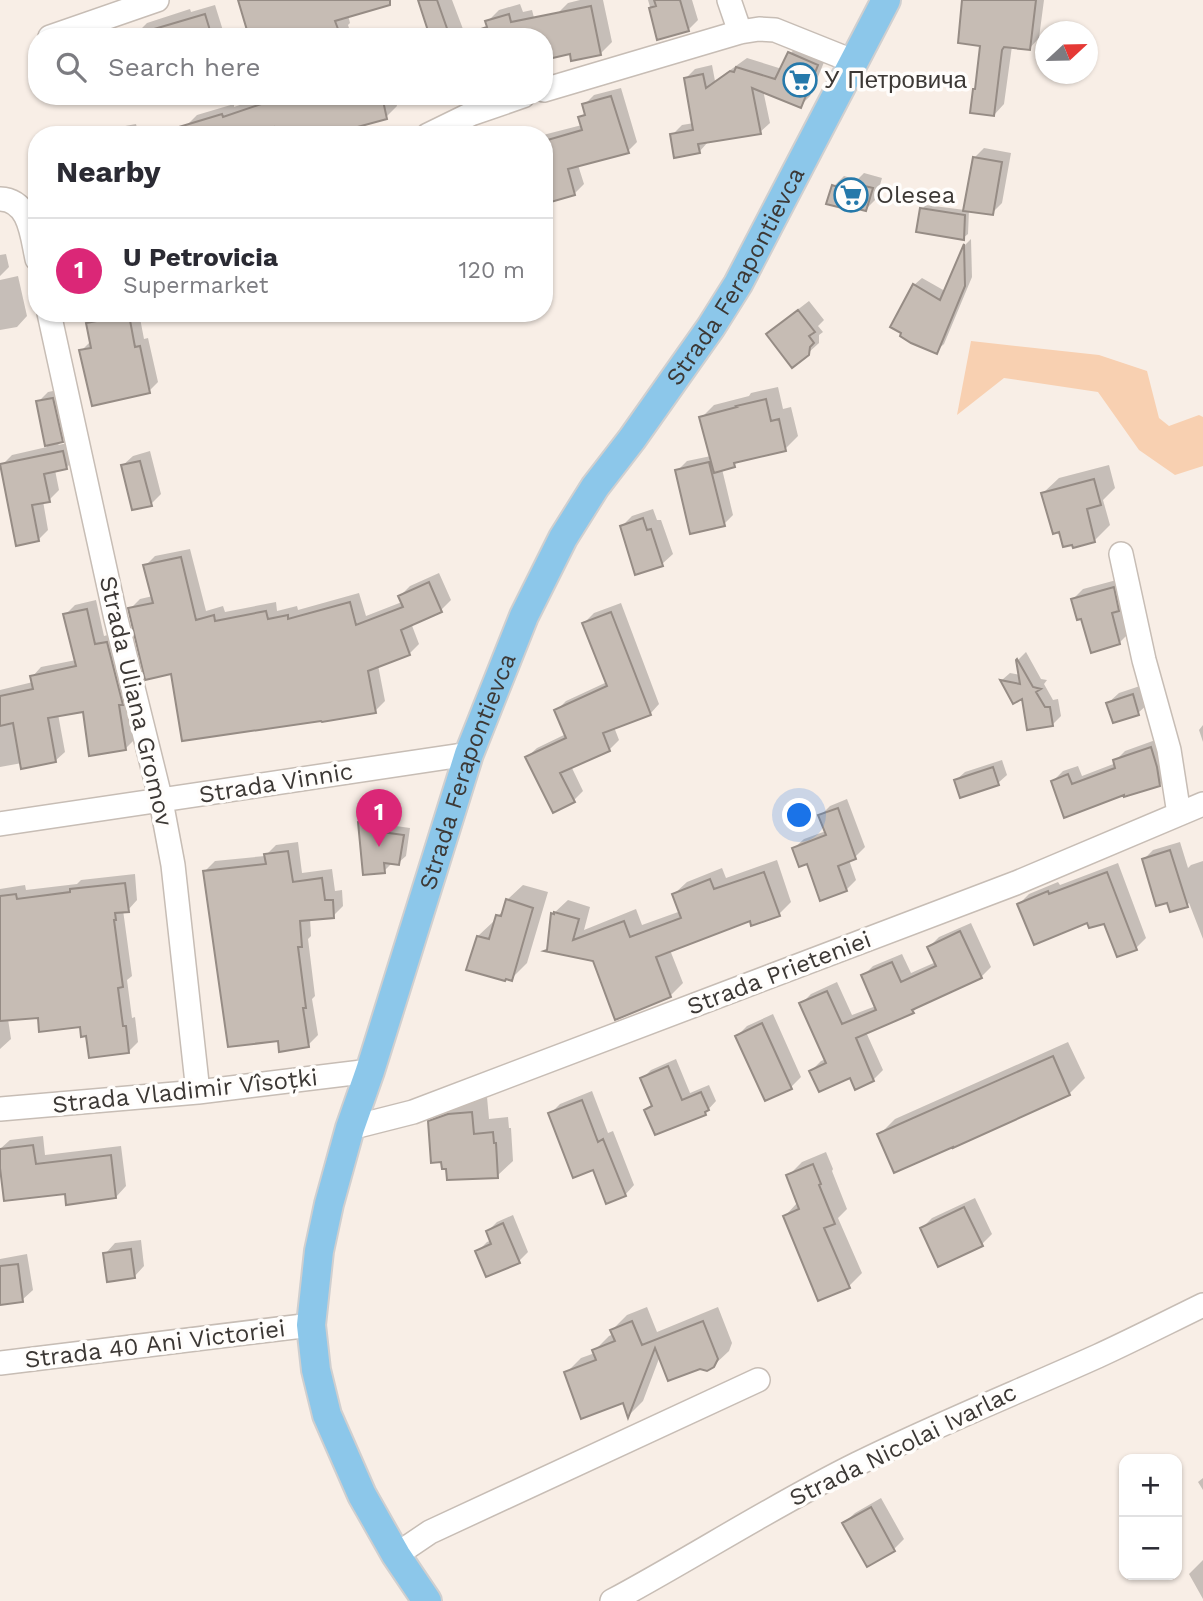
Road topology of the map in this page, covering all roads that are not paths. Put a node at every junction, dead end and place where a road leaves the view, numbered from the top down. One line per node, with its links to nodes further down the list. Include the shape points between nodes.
1 (157, 0): 4 (street)
2 (729, 0): 5 (street)
3 (886, 0): 6 (main road, Strada Ferapontievca)
4 (76, 28)
5 (740, 32): 6 (street, via 775,30); 7 (street)
6 (855, 62): 14 (main road, Strada Ferapontievca, via 738,285 563,538 524,616)
7 (553, 87)
8 (497, 105): 9 (street)
9 (446, 126)
10 (22, 213): 11 (street)
11 (28, 231)
12 (51, 322): 15 (street, Strada Uliana Gromov)
13 (1121, 554): 17 (street, via 1170,750)
14 (469, 754): 15 (street, Strada Vinnic); 19 (main road, Strada Ferapontievca)
15 (160, 801): 18 (street, Strada Vinnic); 20 (street, Strada Uliana Gromov, via 173,865)
16 (1203, 804): 17 (street, Strada Prieteniei)
17 (1179, 814): 22 (street, Strada Prieteniei, via 1003,888 414,1112)
18 (0, 824)
19 (370, 1071): 20 (street, Strada Vladimir Vîsoțki); 22 (main road, Strada Ferapontievca)
20 (198, 1093): 21 (street, Strada Vladimir Vîsoțki)
21 (0, 1109)
22 (350, 1128): 24 (main road, Strada Ferapontievca, via 319,1251)
23 (1203, 1305): 29 (street, Strada Nicolai Ivarlac, via 856,1464)
24 (311, 1325): 25 (street, Strada 40 Ani Victoriei); 27 (main road, Strada Ferapontievca, via 327,1415 362,1495)
25 (0, 1363)
26 (758, 1380): 27 (street, via 430,1532)
27 (396, 1555): 28 (main road, Strada Ferapontievca)
28 (428, 1601)
29 (612, 1601)

